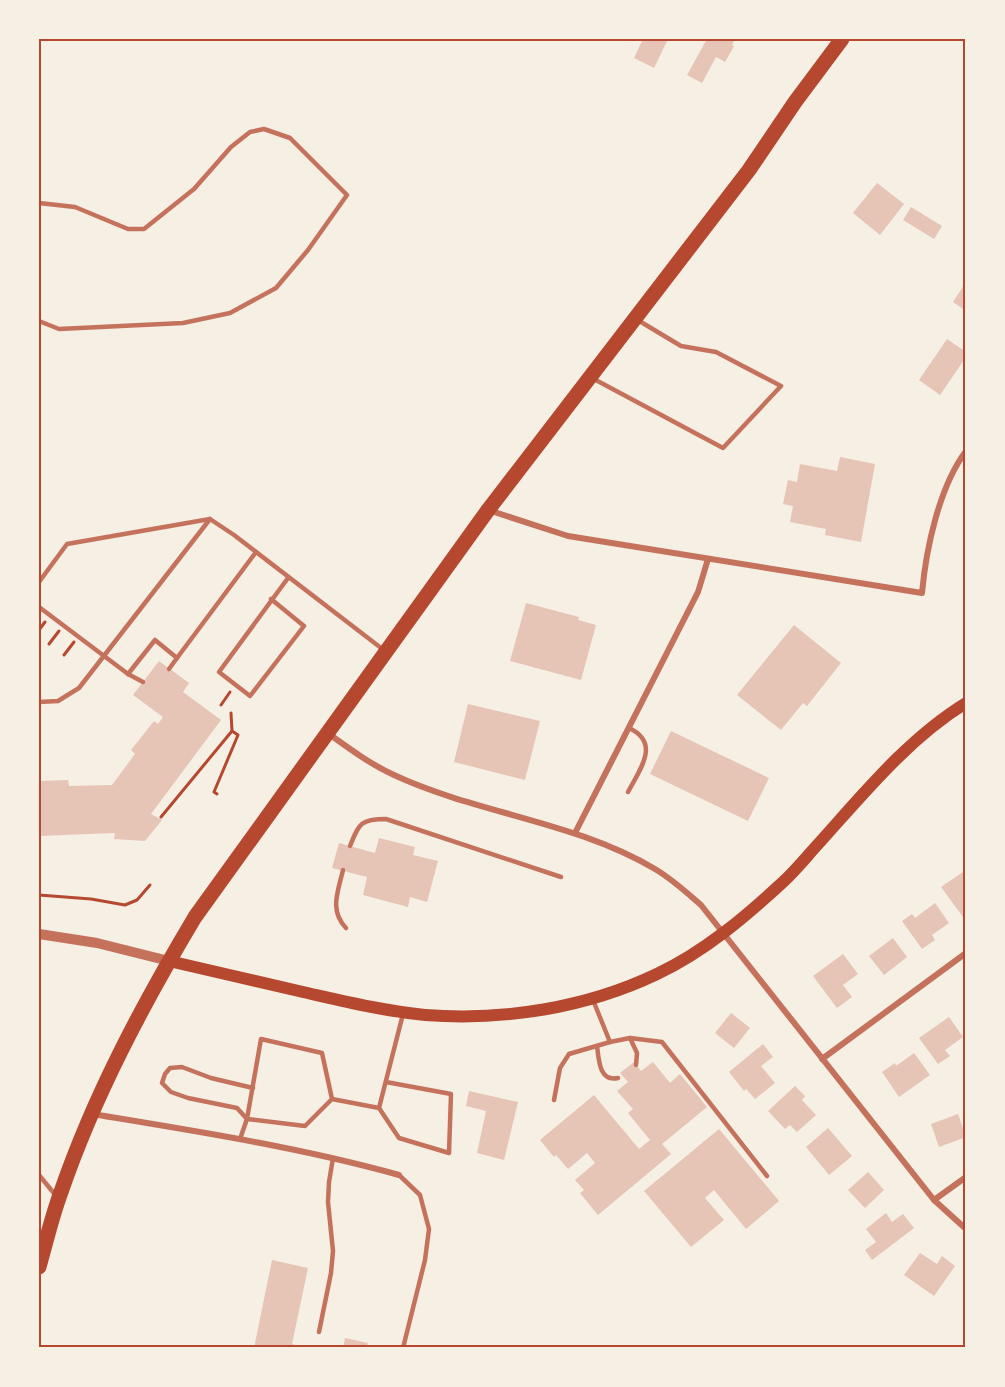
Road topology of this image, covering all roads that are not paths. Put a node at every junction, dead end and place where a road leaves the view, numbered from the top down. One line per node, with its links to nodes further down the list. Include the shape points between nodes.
1 (842, 39): 3 (main road, via 749,170)
2 (39, 203): 4 (lane, via 75,207 128,229 144,229 194,189 231,147 250,132 264,129 290,138 347,195 276,288 230,313 183,323 70,328)
3 (634, 318): 5 (main road); 5 (lane, via 681,346 716,352 781,386 723,448)
4 (39, 321)
5 (589, 376): 7 (main road)
6 (966, 451): 10 (street, via 934,525 922,593)
7 (488, 510): 10 (street, via 568,536); 15 (main road)
8 (210, 519): 9 (lane); 12 (lane, via 67,544); 16 (lane)
9 (256, 552): 11 (lane); 17 (lane)
10 (708, 559): 23 (street, via 698,592)
11 (288, 578): 13 (lane); 15 (lane)
12 (39, 582)
13 (271, 600): 13 (lane, via 304,626 250,696 219,672)
14 (39, 607): 16 (lane)
15 (386, 652): 24 (main road)
16 (104, 656): 19 (lane); 21 (lane, via 80,688 58,701)
17 (177, 658): 18 (lane); 19 (lane, via 155,640)
18 (170, 669)
19 (129, 674): 20 (lane)
20 (143, 682)
21 (39, 702)
22 (966, 703): 31 (main road, via 904,752 785,880)
23 (629, 728): 25 (lane, via 640,733 646,751); 26 (street)
24 (328, 733): 26 (street, via 365,760 429,790); 34 (main road, via 195,917)
25 (628, 792)
26 (575, 833): 31 (street, via 635,858 672,880 701,905)
27 (350, 846): 29 (lane, via 358,826 371,819 386,819)
28 (343, 870): 30 (lane, via 335,902 339,921)
29 (561, 877)
30 (346, 928)
31 (723, 933): 35 (main road, via 658,974); 40 (street)
32 (39, 934): 34 (street)
33 (966, 953): 40 (street)
34 (169, 961): 36 (main road, via 355,1004); 48 (main road)
35 (592, 998): 36 (main road, via 542,1010 482,1017); 38 (lane)
36 (404, 1011): 43 (lane)
37 (630, 1038): 38 (lane); 41 (lane, via 637,1053); 54 (lane, via 662,1042)
38 (610, 1042): 39 (lane)
39 (597, 1046): 42 (lane, via 601,1071 606,1078); 46 (lane, via 569,1054 560,1068)
40 (822, 1059): 57 (street)
41 (636, 1065)
42 (618, 1078)
43 (386, 1082): 47 (lane); 47 (lane, via 451,1094 449,1153 399,1138)
44 (253, 1088): 45 (lane, via 261,1039 322,1053); 49 (lane); 49 (lane, via 182,1067 170,1068 162,1083 171,1092 188,1098 237,1108)
45 (332, 1099): 47 (lane); 49 (lane, via 305,1126)
46 (554, 1100)
47 (379, 1107)
48 (91, 1114): 50 (street); 56 (main road)
49 (247, 1119): 50 (lane)
50 (240, 1138): 51 (street)
51 (333, 1158): 53 (street); 60 (lane, via 328,1202 333,1251)
52 (39, 1175): 56 (lane)
53 (399, 1175): 61 (lane, via 420,1195 429,1228)
54 (767, 1176)
55 (966, 1177): 57 (street)
56 (58, 1199): 59 (main road)
57 (934, 1200): 58 (street)
58 (966, 1229)
59 (39, 1267)
60 (319, 1332)
61 (403, 1348)

